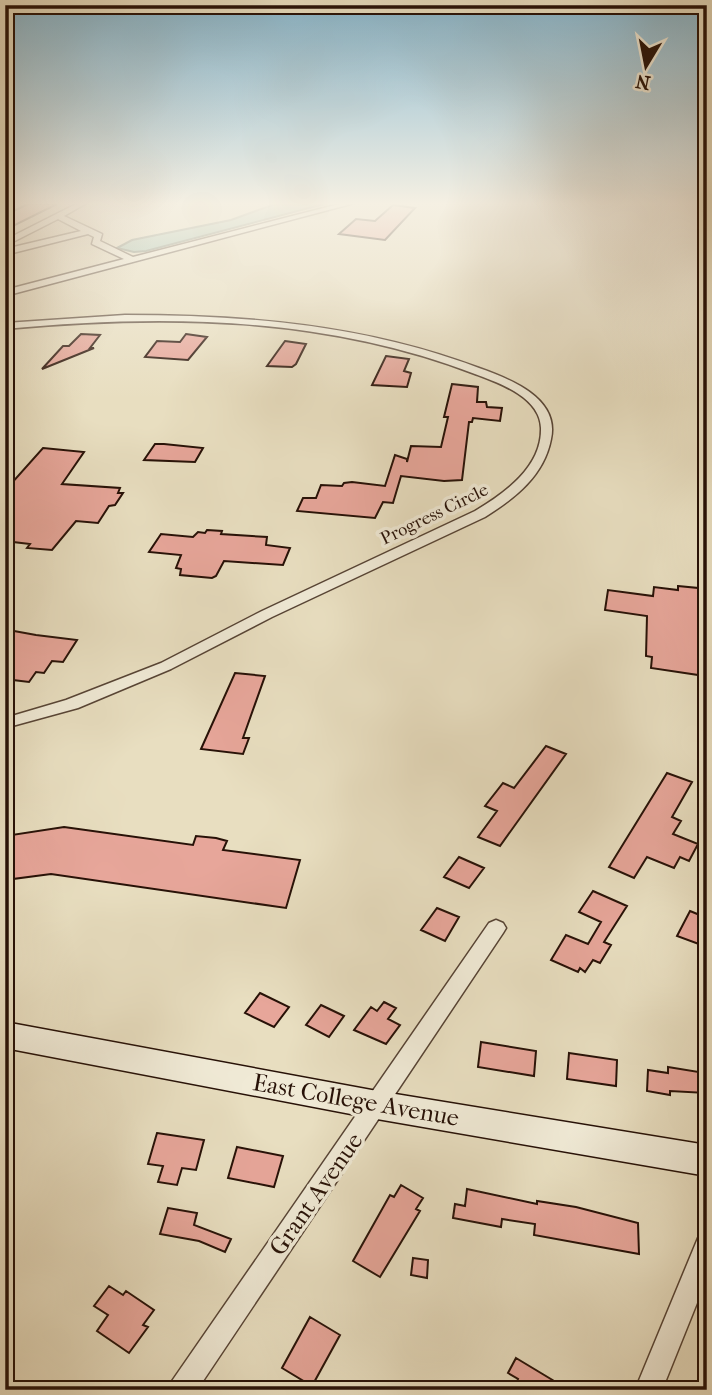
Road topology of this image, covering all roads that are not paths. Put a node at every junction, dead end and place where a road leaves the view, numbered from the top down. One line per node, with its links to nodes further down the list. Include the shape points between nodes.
1 (97, 269): 2 (street)
2 (5, 293)
3 (5, 326): 4 (street, Progress Circle, via 189,318 356,336 440,356 505,382 533,401 547,427 538,465 512,493 480,514 166,666 72,704)
4 (5, 723)
5 (496, 928): 7 (street, Grant Avenue)
6 (5, 1035): 7 (main road, East College Avenue)
7 (377, 1105): 8 (main road, East College Avenue); 10 (street, Grant Avenue)
8 (707, 1161)
9 (707, 1247): 11 (street)
10 (181, 1390)
11 (648, 1390)

